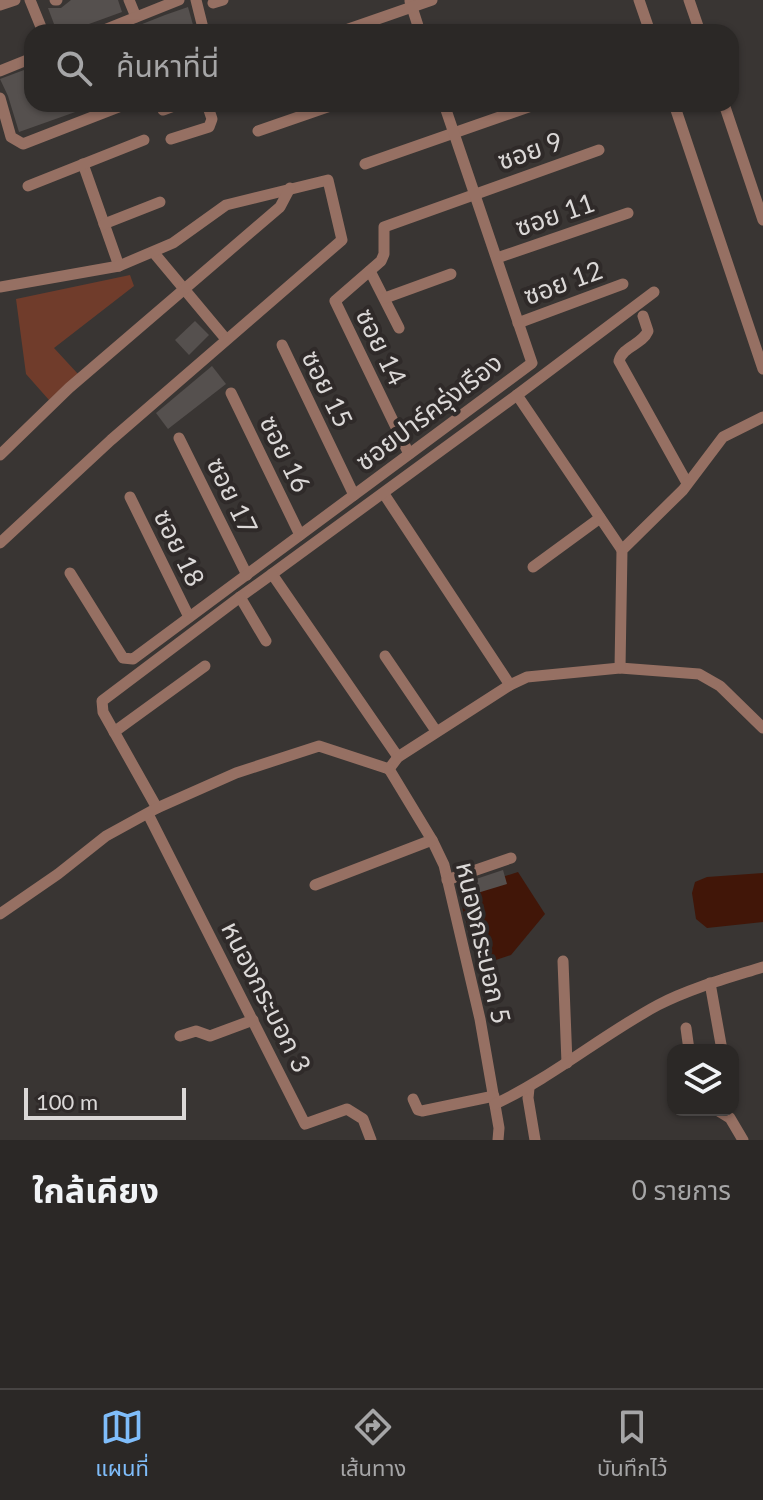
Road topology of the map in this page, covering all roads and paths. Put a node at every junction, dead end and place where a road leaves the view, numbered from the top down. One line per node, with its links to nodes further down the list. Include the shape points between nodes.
1 (15, 0): 10 (street)
2 (30, 0): 12 (street)
3 (129, 0): 11 (street)
4 (179, 0): 11 (street)
5 (196, 0): 14 (street)
6 (432, 0): 9 (street)
7 (639, 0): 17 (street)
8 (689, 0): 18 (street)
9 (411, 4): 15 (street); 16 (street)
10 (0, 5)
11 (136, 17): 13 (street)
12 (40, 24)
13 (119, 24)
14 (202, 24)
15 (360, 24)
16 (417, 24)
17 (647, 24)
18 (697, 24)
19 (24, 61): 20 (street)
20 (0, 71)
21 (0, 98): 22 (street, via 11,137 23,144)
22 (105, 112)
23 (210, 112): 31 (street, via 209,127)
24 (313, 112): 29 (street)
25 (447, 112): 30 (street, ซอยปาร์ครุ่งเรือง)
26 (513, 112): 30 (street)
27 (677, 112): 59 (street)
28 (727, 112): 41 (street)
29 (258, 131)
30 (454, 132): 35 (street); 38 (street, ซอยปาร์ครุ่งเรือง)
31 (171, 139)
32 (144, 140): 34 (street)
33 (599, 150): 38 (street, ซอย 9)
34 (83, 164): 36 (street); 42 (street)
35 (365, 164)
36 (28, 186)
37 (290, 188): 44 (street, via 226,205); 51 (street, via 280,207); 57 (street, via 328,180 342,240)
38 (475, 193): 43 (street, ซอย 9); 45 (street, ซอยปาร์ครุ่งเรือง)
39 (160, 202): 42 (street)
40 (628, 213): 45 (street, ซอย 11)
41 (763, 220)
42 (104, 224): 46 (street)
43 (384, 227): 47 (street, ซอย 14, via 384,254)
44 (154, 253): 46 (street); 51 (street)
45 (497, 258): 55 (street, ซอยปาร์ครุ่งเรือง)
46 (119, 266): 50 (street)
47 (370, 271): 53 (street); 64 (street, ซอย 14, via 335,301)
48 (451, 274): 53 (street)
49 (623, 284): 55 (street, ซอย 12)
50 (0, 287)
51 (182, 289): 57 (street); 65 (street)
52 (654, 292): 61 (street)
53 (385, 298): 56 (street)
54 (643, 316): 66 (street, via 646,337 619,361)
55 (518, 323): 64 (street, ซอยปาร์ครุ่งเรือง, via 532,363)
56 (399, 328)
57 (225, 338): 72 (street)
58 (282, 345): 68 (street, ซอย 15)
59 (763, 369)
60 (231, 393): 71 (street, ซอย 16)
61 (517, 395): 67 (street); 70 (street)
62 (763, 417): 66 (street, via 723,437)
63 (179, 438): 77 (street, ซอย 17)
64 (409, 454): 68 (street, ซอยปาร์ครุ่งเรือง)
65 (0, 455)
66 (687, 483): 73 (street)
67 (384, 494): 76 (street); 84 (street)
68 (354, 495): 71 (street, ซอยปาร์ครุ่งเรือง)
69 (130, 497): 79 (street, ซอย 18)
70 (600, 518): 73 (street); 74 (street)
71 (300, 535): 77 (street, ซอยปาร์ครุ่งเรือง)
72 (0, 543)
73 (622, 550): 83 (street)
74 (533, 567)
75 (70, 573): 79 (street, ซอยปาร์ครุ่งเรือง, via 123,658 133,659)
76 (272, 574): 78 (street); 88 (street)
77 (247, 575): 79 (street, ซอยปาร์ครุ่งเรือง)
78 (240, 597): 80 (street); 87 (street, หนองกระบอก 3, via 102,701)
79 (189, 617)
80 (266, 641)
81 (385, 656): 86 (street)
82 (205, 666): 87 (street)
83 (620, 668): 84 (street, via 527,677); 85 (street, via 699,674 720,686)
84 (510, 685): 86 (street)
85 (763, 728)
86 (436, 731): 88 (street)
87 (114, 732): 90 (street, หนองกระบอก 3)
88 (398, 757): 89 (street)
89 (389, 769): 90 (street, via 319,746 236,773); 91 (street, หนองกระบอก 5)
90 (152, 811): 95 (street, via 106,836); 99 (street, หนองกระบอก 3)
91 (432, 840): 93 (street, หนองกระบอก 5); 94 (street)
92 (511, 858): 93 (street)
93 (447, 880): 107 (street, หนองกระบอก 5)
94 (315, 885)
95 (0, 914)
96 (563, 961): 104 (street)
97 (763, 967): 98 (street)
98 (710, 983): 103 (street); 104 (street, via 659,1004)
99 (253, 1020): 101 (street, via 210,1036 196,1031); 109 (street, หนองกระบอก 3, via 305,1124 347,1109 363,1119)
100 (686, 1028): 102 (street)
101 (180, 1036)
102 (688, 1044)
103 (721, 1044)
104 (567, 1063): 105 (street)
105 (529, 1088): 107 (street); 111 (street)
106 (413, 1099): 107 (street, via 422,1111)
107 (494, 1100): 110 (street, หนองกระบอก 5)
108 (727, 1116): 112 (street)
109 (371, 1140)
110 (498, 1140)
111 (535, 1140)
112 (743, 1140)

